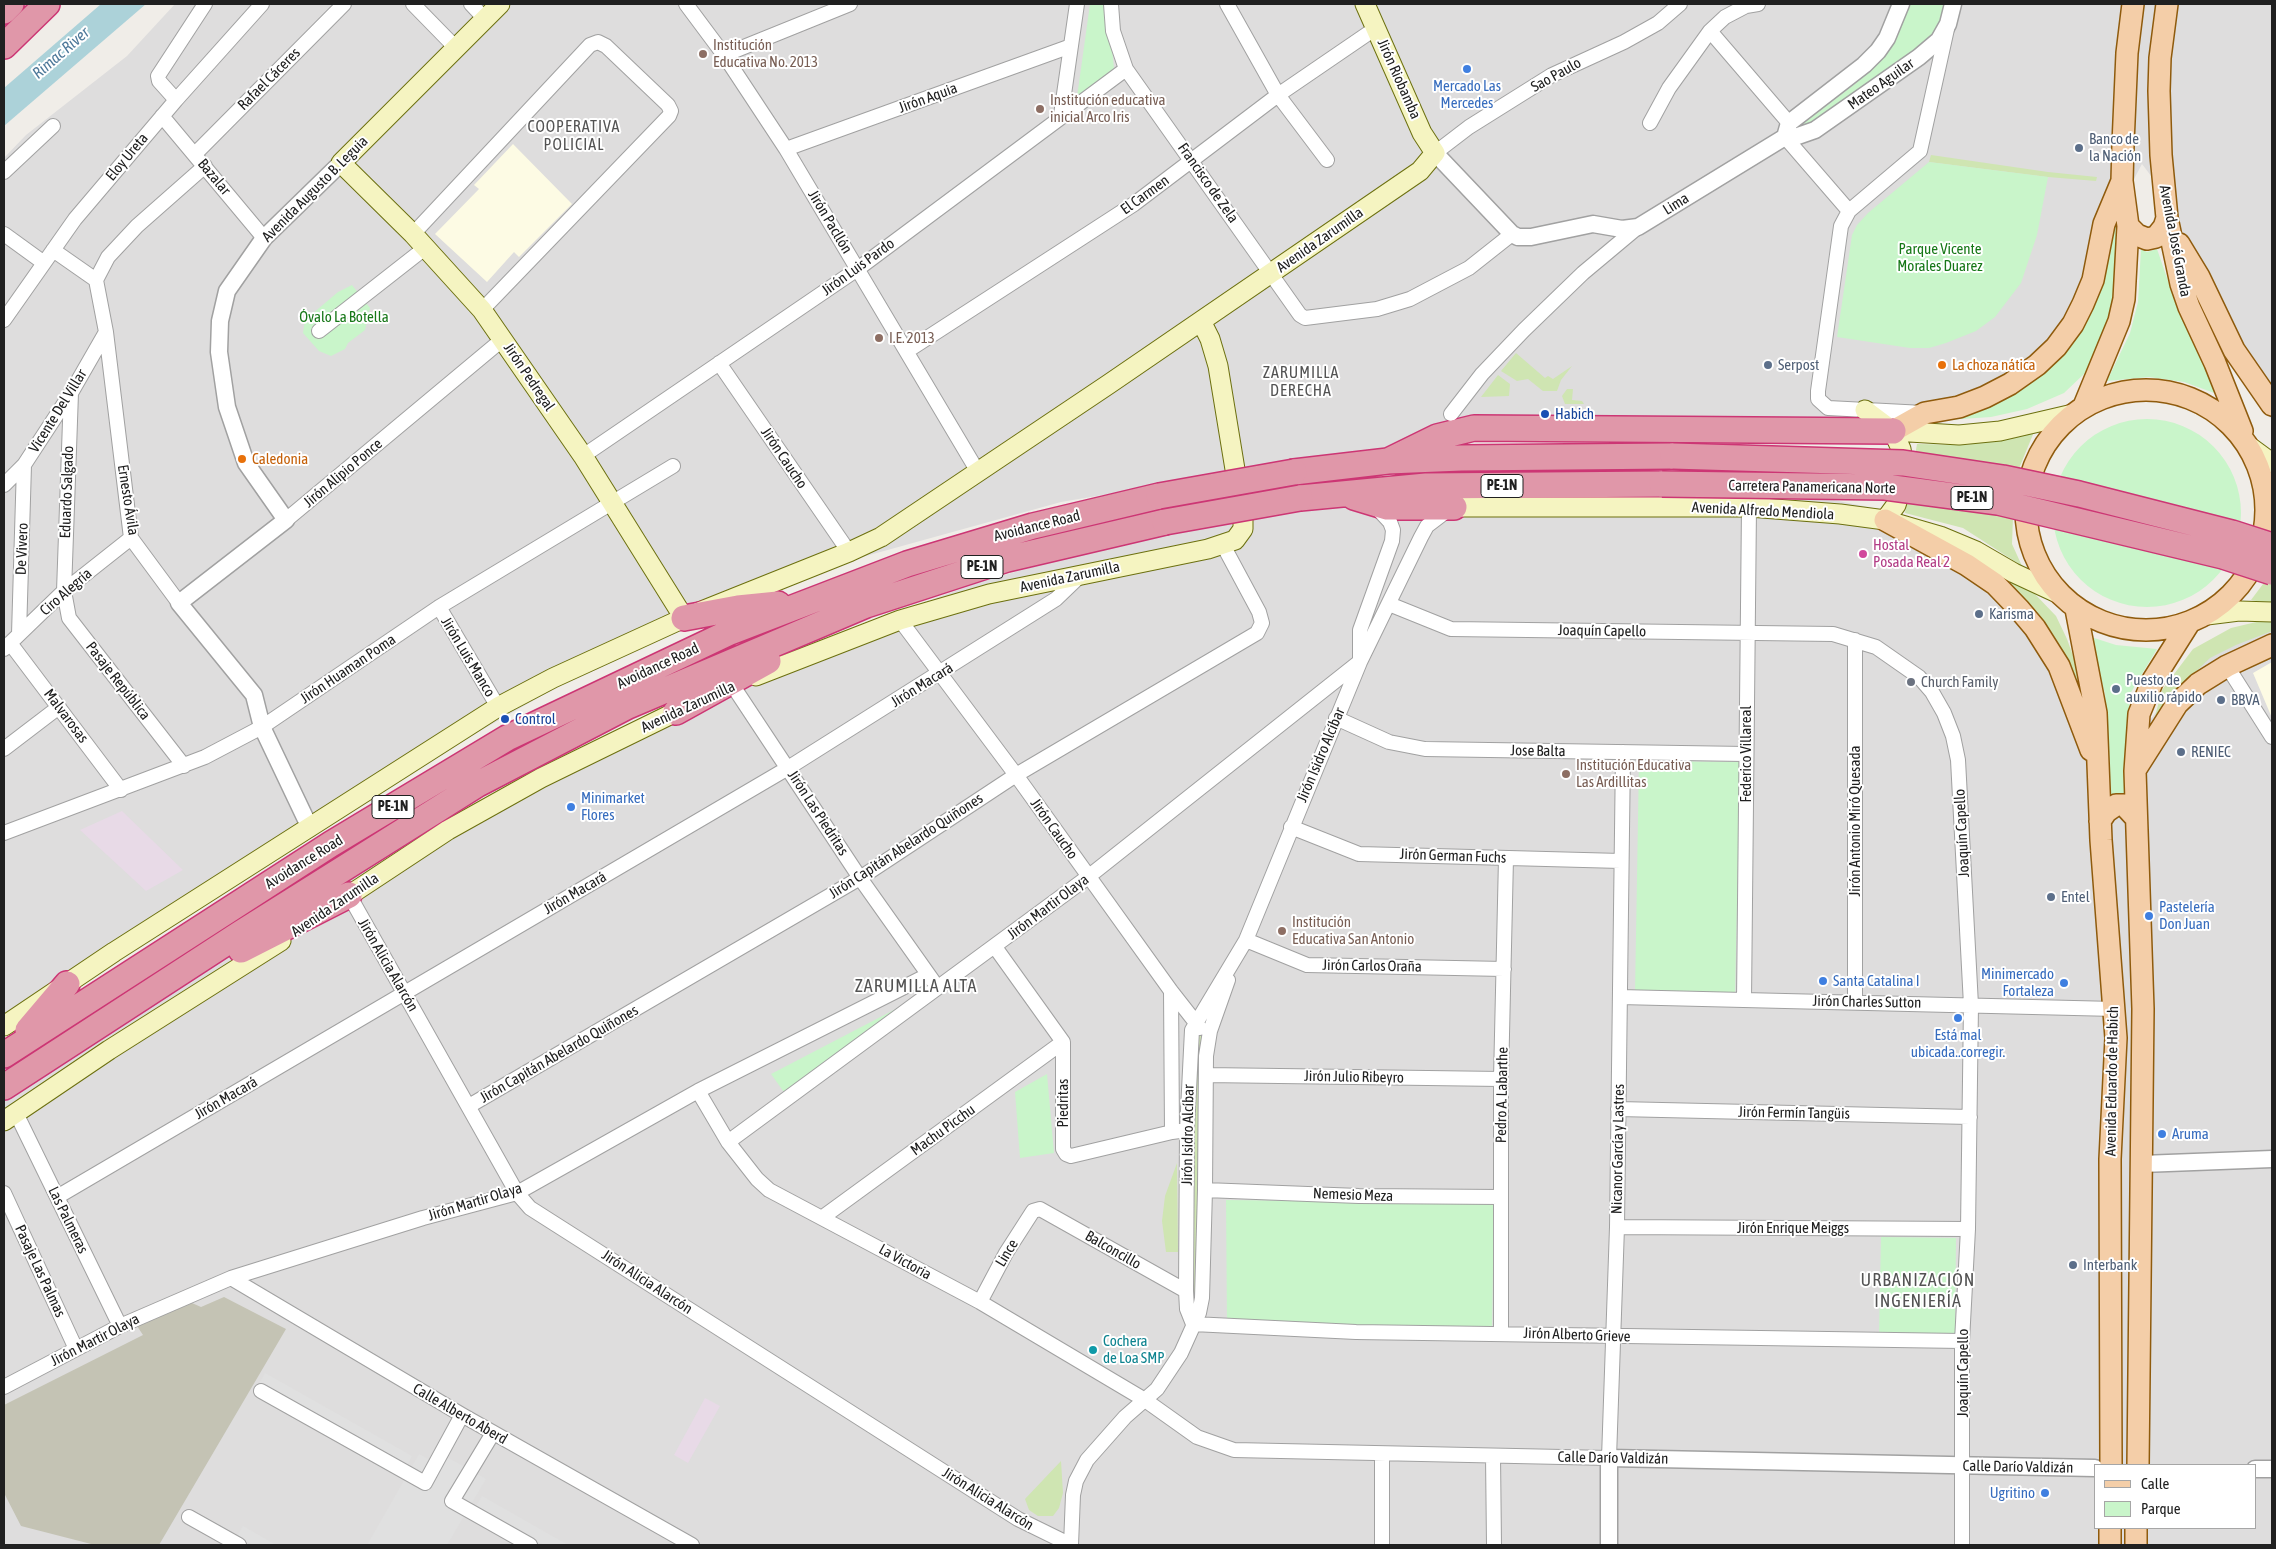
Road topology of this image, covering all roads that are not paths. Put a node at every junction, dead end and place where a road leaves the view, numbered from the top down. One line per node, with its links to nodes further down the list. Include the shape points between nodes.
1 (11, 4): 21 (highway)
2 (47, 4): 26 (highway)
3 (205, 4): 32 (street, via 158,76)
4 (262, 4): 32 (street, Eloy Ureta)
5 (344, 4): 40 (street, Rafael Cáceres)
6 (413, 4): 28 (street)
7 (471, 4): 22 (street)
8 (500, 4): 22 (main road, Avenida Augusto B. Leguia)
9 (686, 4): 29 (street, Jirón Pacllón)
10 (850, 4): 29 (street)
11 (1077, 4): 27 (street)
12 (1111, 4): 30 (street, Francisco de Zela, via 1113,32)
13 (1227, 4): 31 (street)
14 (1365, 4): 24 (main road, Jirón Riobamba)
15 (1680, 4): 39 (street, Sao Paulo, via 1658,23 1624,42 1552,75 1469,127)
16 (1758, 4): 25 (street, via 1746,6)
17 (1901, 4): 37 (street, Lima, via 1878,51)
18 (1953, 4): 23 (street, Mateo Aguilar)
19 (2133, 4): 46 (main road, via 2127,53)
20 (2166, 4): 48 (main road, Avenida José Granda, via 2159,91 2161,154)
21 (4, 11)
22 (486, 19): 28 (main road, Avenida Augusto B. Leguia)
23 (1948, 24): 37 (street, Mateo Aguilar, via 1939,40 1919,57 1823,124 1805,135); 47 (street, via 1920,151)
24 (1376, 28): 31 (street, El Carmen); 39 (main road, Jirón Riobamba, via 1422,133)
25 (1710, 31): 35 (street, via 1669,88); 37 (street)
26 (4, 46)
27 (1071, 46): 33 (street); 38 (street, Jirón Aquia)
28 (456, 48): 43 (main road, Avenida Augusto B. Leguia)
29 (724, 55): 38 (street, Jirón Pacllón)
30 (1126, 69): 33 (street, Jirón Luis Pardo); 42 (street, Francisco de Zela)
31 (1278, 95): 41 (street); 42 (street, El Carmen)
32 (176, 100): 34 (street, Eloy Ureta)
33 (1061, 115): 57 (street, Jirón Luis Pardo)
34 (162, 116): 40 (street, Bazalar); 55 (street, Eloy Ureta)
35 (1650, 123)
36 (54, 126): 45 (street)
37 (1787, 130): 47 (street); 50 (street, Lima)
38 (786, 149): 57 (street, Jirón Pacllón)
39 (1435, 153): 52 (street); 58 (main road, Avenida Zarumilla, via 1420,171)
40 (195, 154): 44 (street, Bazalar)
41 (1327, 160)
42 (1192, 161): 58 (street, Francisco de Zela); 66 (street, El Carmen, via 1134,204)
43 (341, 163): 53 (street, Avenida Augusto B. Leguia); 54 (main road, Jirón Pedregal)
44 (205, 166): 53 (street, Bazalar); 59 (street, via 137,226 108,257)
45 (4, 172)
46 (2122, 181): 49 (main road); 73 (main road, via 2104,224 2093,280 2073,324 2056,347 2030,370 1985,398)
47 (1850, 211): 70 (street, via 1840,231 1818,399 1828,408)
48 (2169, 224): 49 (main road, via 2156,237 2147,239); 69 (main road, via 2234,350); 75 (main road, Avenida José Granda, via 2189,307)
49 (2128, 226): 71 (main road, via 2127,265 2119,321)
50 (1638, 227): 52 (street, via 1622,229 1593,224 1531,238 1518,238); 72 (street, Lima, via 1583,273 1508,345)
51 (4, 234): 56 (street)
52 (1512, 234): 58 (street, Francisco de Zela, via 1469,268 1410,299 1377,309 1305,318)
53 (264, 238): 88 (street, Avenida Augusto B. Leguia, via 226,291 219,352 227,407 246,463)
54 (419, 241): 60 (main road, Jirón Pedregal); 60 (street, via 590,45 598,42 606,46 668,104 671,111 668,116); 63 (street)
55 (53, 250): 56 (street, Eloy Ureta); 59 (street)
56 (44, 263): 61 (street, Eloy Ureta)
57 (859, 268): 66 (street, Jirón Pacllón); 67 (street, Jirón Luis Pardo)
58 (1272, 273): 62 (main road, Avenida Zarumilla)
59 (96, 280): 64 (street, Ernesto Ávila)
60 (482, 310): 65 (main road, Jirón Pedregal)
61 (4, 320)
62 (1201, 322): 81 (main road, Avenida Zarumilla); 91 (main road, Avenida Zarumilla, via 1218,366 1244,522 1239,537)
63 (319, 331)
64 (106, 332): 68 (street, Vicente Del Villar); 90 (street, Ernesto Ávila)
65 (503, 339): 76 (main road, Jirón Pedregal); 88 (street, Jirón Alipio Ponce)
66 (907, 351): 81 (street, Jirón Pacllón)
67 (720, 363): 76 (street, Jirón Luis Pardo); 93 (street, Jirón Caucho)
68 (71, 393): 79 (street, Vicente Del Villar); 96 (street, Eduardo Salgado)
69 (2272, 404)
70 (1865, 410): 73 (street); 74 (main road)
71 (2078, 410): 74 (main road, via 2000,431 1960,435); 75 (main road, via 2095,399 2122,391 2161,389 2198,400 2227,421); 97 (main road, via 2045,443 2029,480 2026,520 2035,559)
72 (1451, 414)
73 (1925, 414): 74 (main road)
74 (1893, 431): 77 (highway, via 1474,428 1437,437); 89 (main road, via 1901,448 1904,468 1896,505)
75 (2247, 443): 78 (main road); 105 (main road, Avenida José Granda, via 2264,483 2267,521 2257,558 2236,590)
76 (583, 456): 84 (main road, Jirón Pedregal)
77 (1388, 461): 92 (highway, Carretera Panamericana Norte / PE-1N, bridge, via 1673,456 1903,462 2079,494); 98 (highway, Avoidance Road / PE-1N, bridge, via 1294,472 1159,496 977,542)
78 (2272, 463)
79 (24, 465): 82 (street, Vicente Del Villar); 110 (street, De Vivero)
80 (673, 466): 84 (street, Jirón Huaman Poma)
81 (978, 472): 93 (main road, Avenida Zarumilla, via 881,536)
82 (4, 485)
83 (1342, 493): 85 (highway); 94 (highway, Carretera Panamericana Norte / PE-1N, bridge, via 1426,486 1662,484 1885,487 1998,502 2204,552); 107 (highway, Avoidance Road / PE-1N, bridge, via 1165,522 1007,559 866,605)
84 (617, 499): 101 (street, Jirón Huaman Poma); 104 (main road, Jirón Pedregal)
85 (1366, 500): 86 (highway, via 1387,507); 112 (street, Jirón Isidro Alcíbar, via 1382,513 1393,530 1360,630)
86 (1454, 507): 87 (main road, Avenida Alfredo Mendiola); 100 (street, Jirón Isidro Alcíbar, via 1438,515 1427,526)
87 (1749, 508): 89 (main road, Avenida Alfredo Mendiola); 108 (street, Federico Villareal)
88 (286, 520): 99 (street, Jirón Alipio Ponce)
89 (1884, 520): 97 (main road, Avenida Alfredo Mendiola, via 1940,536 1976,551); 127 (main road, via 1967,565 1994,584 2036,628 2066,683)
90 (131, 538): 96 (street, Ciro Alegría); 99 (street, Ernesto Ávila)
91 (1223, 545): 95 (main road, Avenida Zarumilla); 129 (street, Jirón Capitán Abelardo Quiñones, via 1259,612 1262,623 1257,633)
92 (2272, 546)
93 (849, 552): 104 (main road, Avenida Zarumilla)
94 (2272, 572)
95 (1083, 574): 106 (main road, Avenida Zarumilla, via 989,594); 114 (street, Jirón Macará, via 1056,599)
96 (64, 591): 110 (street, Ciro Alegría); 125 (street, Pasaje República, via 69,618)
97 (2057, 593): 102 (main road)
98 (806, 602): 104 (highway, via 738,608); 160 (highway, Avoidance Road / PE-1N, via 730,632 507,738 331,844)
99 (180, 603): 120 (street, Ernesto Ávila, via 254,695)
100 (1390, 604): 108 (street, Joaquín Capello, via 1451,629); 112 (street, Jirón Isidro Alcíbar)
101 (439, 607): 117 (street, Jirón Luis Manco); 120 (street, Jirón Huaman Poma)
102 (2076, 609): 105 (main road, via 2112,626 2150,631); 127 (main road, Avenida Eduardo de Habich, via 2096,713)
103 (2272, 612): 105 (main road, via 2239,611)
104 (684, 618): 117 (main road, Avenida Zarumilla)
105 (2198, 619): 128 (main road, Avenida Eduardo de Habich, via 2153,680 2139,714)
106 (900, 620): 114 (street, Jirón Caucho); 115 (main road, Avenida Zarumilla)
107 (805, 629): 118 (highway, via 780,654); 147 (highway, Avoidance Road / PE-1N, via 628,706 478,784)
108 (1746, 633): 109 (street, Joaquín Capello, via 1833,634); 124 (street, Federico Villareal)
109 (1855, 640): 153 (street, Jirón Antonio Miró Quesada); 154 (street, Joaquín Capello, via 1876,647 1918,677 1932,692 1953,736 1960,793)
110 (11, 642): 116 (street, Malvarosas)
111 (2272, 645): 113 (main road)
112 (1360, 662): 119 (street, Jirón Isidro Alcíbar); 139 (street, Jirón Martir Olaya)
113 (2227, 666): 121 (street); 128 (main road, via 2198,684 2177,704)
114 (941, 674): 126 (street, Jirón Macará); 129 (street, Jirón Caucho)
115 (733, 686): 118 (main road, Avenida Zarumilla); 126 (street, Jirón Las Piedritas)
116 (58, 707): 122 (street); 130 (street, Malvarosas)
117 (498, 707): 134 (main road, Avenida Zarumilla)
118 (676, 712): 140 (main road, Avenida Zarumilla, via 448,830)
119 (1336, 718): 123 (street, Jose Balta, via 1389,742 1425,749); 133 (street, Jirón Isidro Alcíbar)
120 (262, 728): 125 (street, Jirón Huaman Poma); 134 (street, Ernesto Ávila)
121 (2272, 737)
122 (4, 749)
123 (1623, 752): 124 (street, Jose Balta); 137 (street, Nicanor García y Lastres)
124 (1745, 754): 152 (street, Federico Villareal)
125 (184, 766): 130 (street, Jirón Huaman Poma)
126 (788, 768): 138 (street, Jirón Las Piedritas); 150 (street, Jirón Macará)
127 (2099, 770): 132 (main road, Avenida Eduardo de Habich)
128 (2134, 771): 131 (main road, Avenida Eduardo de Habich)
129 (1016, 775): 138 (street, Jirón Capitán Abelardo Quiñones); 139 (street, Jirón Caucho)
130 (121, 790): 135 (street, Jirón Huaman Poma)
131 (2136, 818): 132 (main road, via 2124,805 2116,805); 173 (main road, Avenida Eduardo de Habich, via 2143,1009)
132 (2100, 821): 155 (main road, Avenida Eduardo de Habich)
133 (1290, 827): 136 (street, Jirón German Fuchs, via 1359,854); 141 (street, Jirón Isidro Alcíbar)
134 (310, 828): 146 (main road, Avenida Zarumilla)
135 (4, 833)
136 (1506, 858): 137 (street, Jirón German Fuchs); 144 (street, Pedro A. Labarthe)
137 (1621, 861): 151 (street, Nicanor García y Lastres)
138 (860, 878): 145 (street, Jirón Las Piedritas); 165 (street, Jirón Capitán Abelardo Quiñones)
139 (1088, 878): 142 (street, Jirón Martir Olaya); 149 (street, Jirón Caucho)
140 (349, 895): 147 (highway, via 218,961); 150 (street, Jirón Alicia Alarcón); 168 (main road, Avenida Zarumilla)
141 (1246, 940): 143 (street, Jirón Isidro Alcíbar); 144 (street, Jirón Carlos Oraña, via 1307,965)
142 (995, 947): 148 (street, Jirón Martir Olaya); 159 (street)
143 (1236, 958): 156 (street, Jirón Isidro Alcíbar); 158 (street, Jirón Isidro Alcíbar)
144 (1504, 970): 162 (street, Pedro A. Labarthe)
145 (928, 975): 148 (street, Jirón Las Piedritas); 164 (street, Jirón Martir Olaya)
146 (67, 984): 157 (main road, Avenida Zarumilla); 160 (highway)
147 (162, 984): 163 (highway, Avoidance Road / PE-1N)
148 (938, 989): 171 (street, Jirón Martir Olaya)
149 (1171, 991): 156 (street, Jirón Caucho); 170 (street)
150 (405, 993): 165 (street, Jirón Alicia Alarcón); 177 (street, Jirón Macará)
151 (1620, 998): 152 (street, Jirón Charles Sutton); 166 (street, Nicanor García y Lastres)
152 (1744, 1000): 153 (street, Jirón Charles Sutton)
153 (1855, 1002): 154 (street, Jirón Charles Sutton)
154 (1971, 1004): 155 (street, Jirón Charles Sutton); 167 (street, Joaquín Capello)
155 (2115, 1009): 200 (main road, Avenida Eduardo de Habich, via 2110,1159)
156 (1195, 1022): 158 (street, Jirón Caucho); 169 (street, Jirón Isidro Alcíbar, via 1190,1039)
157 (4, 1026)
158 (1209, 1038): 161 (street, Jirón Isidro Alcíbar)
159 (1063, 1042): 170 (street, Piedritas, via 1063,1150 1066,1154 1071,1156); 180 (street, Machu Picchu)
160 (6, 1054)
161 (1206, 1075): 162 (street, Jirón Julio Ribeyro); 174 (street, Jirón Isidro Alcíbar)
162 (1502, 1079): 178 (street, Pedro A. Labarthe)
163 (4, 1086)
164 (698, 1091): 171 (street, La Victoria); 176 (street, Jirón Martir Olaya)
165 (469, 1106): 176 (street, Jirón Alicia Alarcón)
166 (1618, 1109): 167 (street, Jirón Fermín Tangüis); 181 (street, Nicanor García y Lastres)
167 (1970, 1117): 182 (street, Joaquín Capello)
168 (10, 1118): 177 (street, Las Palmeras)
169 (1187, 1130): 170 (street, Piedritas); 184 (street, Jirón Isidro Alcíbar)
170 (1172, 1132)
171 (728, 1142): 180 (street, La Victoria, via 763,1186)
172 (2272, 1159): 173 (street)
173 (2142, 1164): 201 (main road, Avenida Eduardo de Habich)
174 (1205, 1190): 178 (street, Nemesio Meza); 186 (street, Jirón Isidro Alcíbar, via 1202,1298)
175 (4, 1193): 191 (street, Pasaje Las Palmas)
176 (517, 1193): 183 (street, Jirón Martir Olaya, via 423,1218); 212 (street, Jirón Alicia Alarcón, via 530,1208 1002,1509)
177 (57, 1197): 187 (street, Las Palmeras)
178 (1501, 1197): 188 (street, Pedro A. Labarthe)
179 (1040, 1209): 184 (street, Balconcillo); 185 (street, Lince, via 1033,1211)
180 (822, 1217): 185 (street, La Victoria)
181 (1617, 1226): 182 (street, Jirón Enrique Meiggs); 189 (street, Nicanor García y Lastres)
182 (1968, 1229): 190 (street, Joaquín Capello)
183 (231, 1278): 187 (street, Jirón Martir Olaya); 195 (street, Calle Alberto Aberd)
184 (1186, 1291): 186 (street, Jirón Isidro Alcíbar, via 1187,1309)
185 (980, 1302): 194 (street, La Victoria)
186 (1193, 1324): 188 (street, Jirón Alberto Grieve, via 1356,1332); 194 (street, Jirón Isidro Alcíbar, via 1174,1364)
187 (120, 1326): 191 (street, Jirón Martir Olaya)
188 (1501, 1333): 189 (street, Jirón Alberto Grieve)
189 (1612, 1336): 190 (street, Jirón Alberto Grieve); 199 (street, Nicanor García y Lastres)
190 (1962, 1341): 202 (street, Joaquín Capello)
191 (76, 1349): 192 (street, Jirón Martir Olaya)
192 (4, 1387)
193 (261, 1391): 195 (street, via 425,1482)
194 (1145, 1400): 197 (street, Calle Darío Valdizán, via 1197,1436 1234,1450); 212 (street, Jirón Isidro Alcíbar, via 1125,1417 1087,1460 1076,1481)
195 (462, 1415): 196 (street, Calle Alberto Aberd)
196 (493, 1433): 210 (street, via 452,1501); 211 (street, Calle Alberto Aberd)
197 (1382, 1454): 198 (street, Calle Darío Valdizán); 213 (street)
198 (1493, 1456): 199 (street, Calle Darío Valdizán); 214 (street)
199 (1609, 1458): 202 (street, Calle Darío Valdizán); 215 (street, Nicanor García y Lastres)
200 (2111, 1464)
201 (2138, 1464)
202 (1963, 1466): 203 (street, Calle Darío Valdizán); 216 (street, Joaquín Capello)
203 (2094, 1468)
204 (2256, 1469): 205 (street)
205 (2272, 1469)
206 (189, 1517): 209 (street)
207 (2110, 1529): 217 (main road)
208 (2136, 1529): 218 (main road)
209 (239, 1545)
210 (530, 1545)
211 (692, 1545)
212 (1071, 1545)
213 (1382, 1545)
214 (1494, 1545)
215 (1609, 1545)
216 (1962, 1545)
217 (2110, 1545)
218 (2136, 1545)

